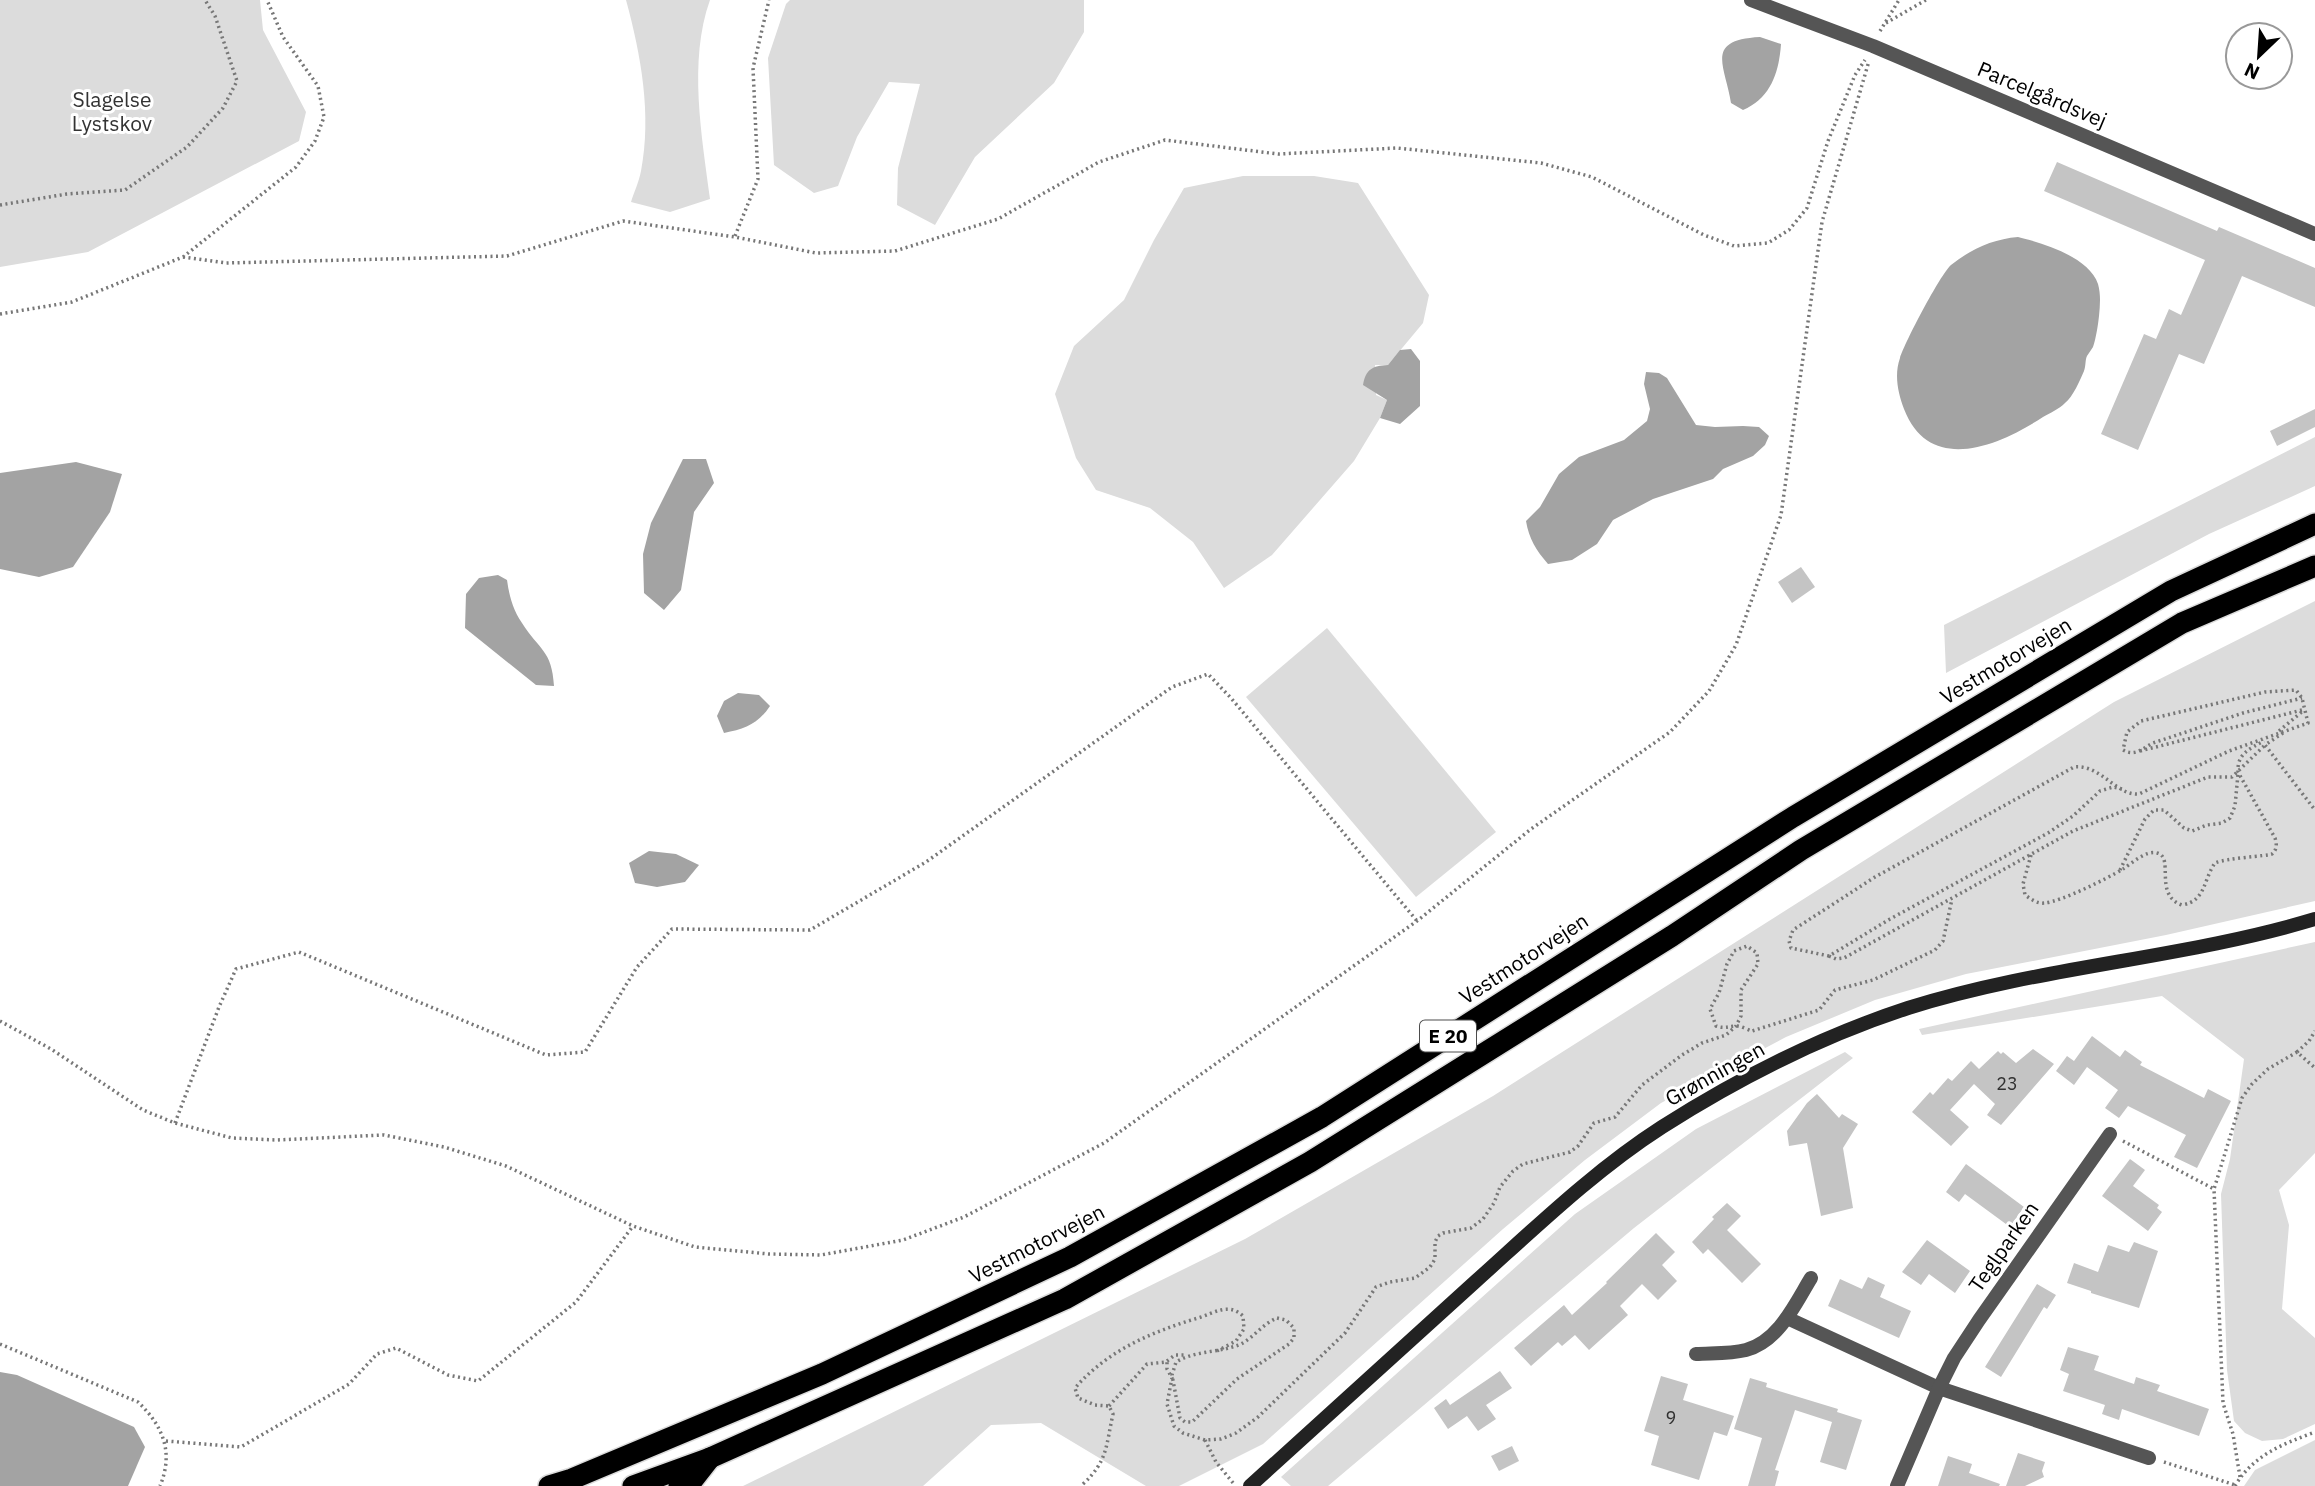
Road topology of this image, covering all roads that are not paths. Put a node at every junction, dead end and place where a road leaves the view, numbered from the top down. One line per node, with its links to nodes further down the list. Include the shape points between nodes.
1 (1751, 0): 2 (street, Parcelgårdsvej, via 1873,46)
2 (2315, 234)
3 (2315, 524): 13 (highway, Vestmotorvejen / E 20, via 2171,591 1793,817 1322,1116 1070,1257 822,1374)
4 (2315, 566): 11 (highway, E 20, via 2182,623 1801,849 1672,936 1310,1162 1065,1300)
5 (2315, 919): 16 (main road, Grønningen, via 2204,946 1996,985 1908,1009 1819,1042 1732,1085 1661,1128 1587,1183)
6 (2110, 1134): 10 (street, Teglparken, via 1979,1320)
7 (1811, 1278): 8 (street)
8 (1787, 1318): 9 (street, via 1766,1340 1746,1350); 10 (street)
9 (1696, 1354)
10 (1939, 1388): 12 (street); 17 (street, Teglparken)
11 (710, 1458): 14 (highway, E 20); 15 (highway, via 692,1481)
12 (2149, 1458)
13 (549, 1486)
14 (633, 1486)
15 (679, 1486)
16 (1250, 1486)
17 (1897, 1486)

